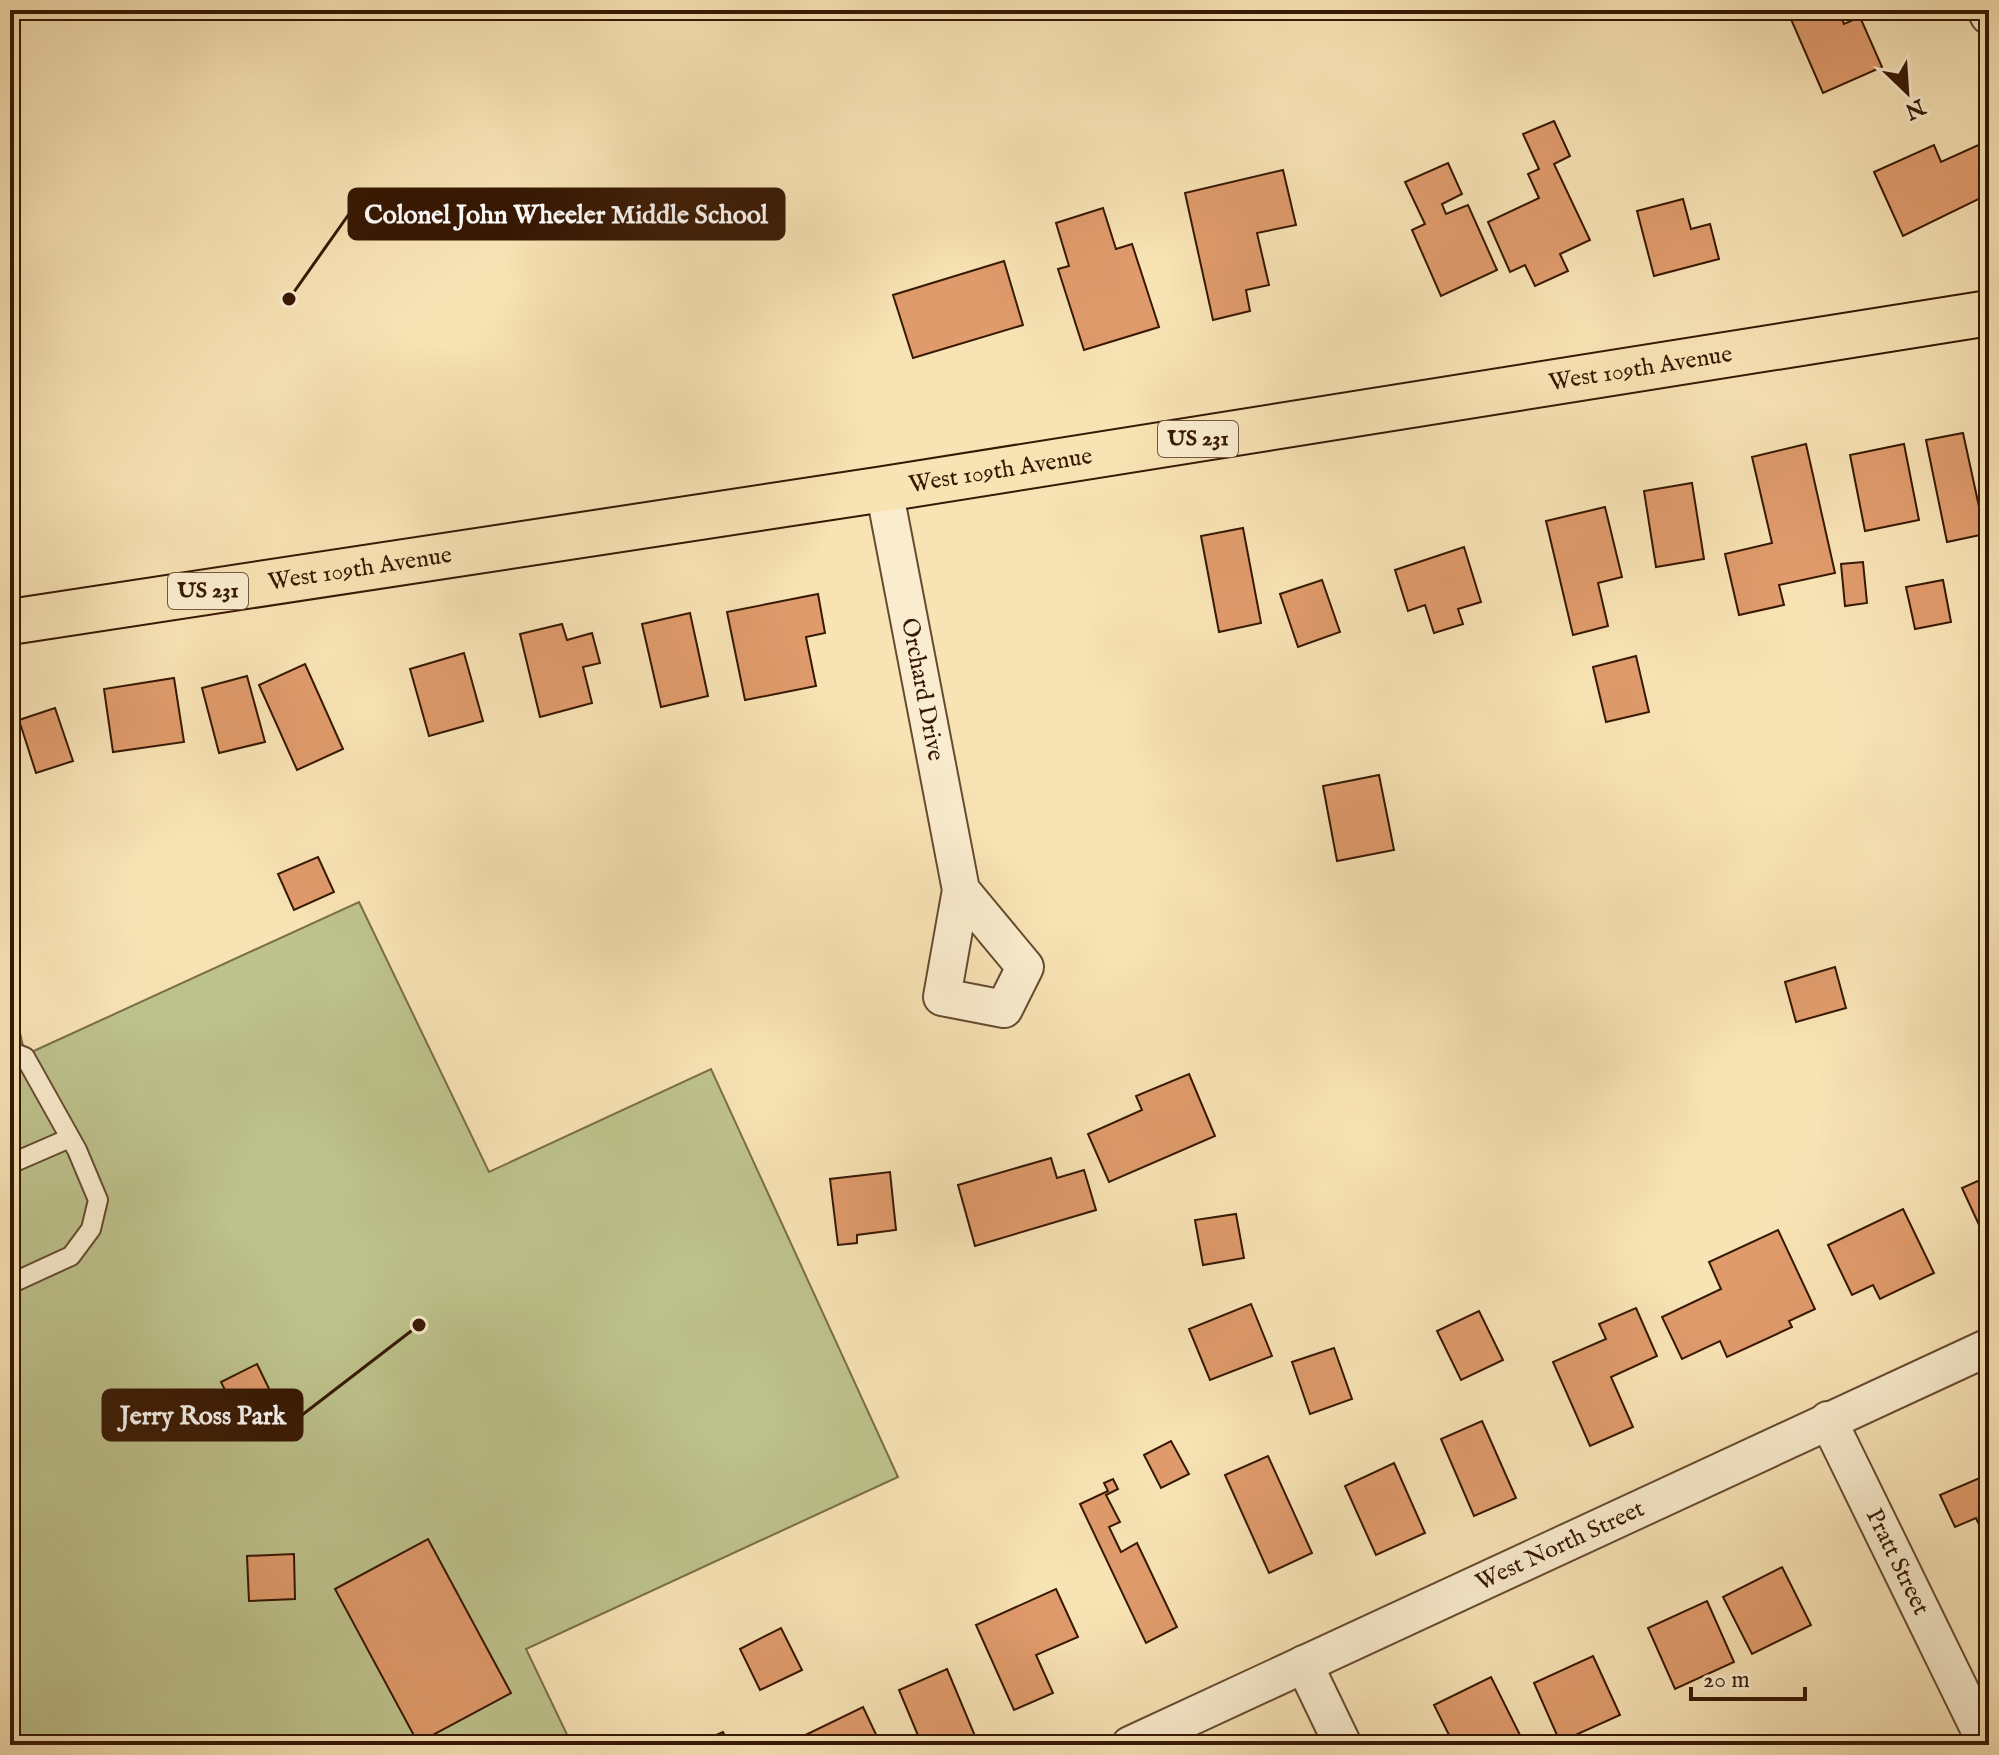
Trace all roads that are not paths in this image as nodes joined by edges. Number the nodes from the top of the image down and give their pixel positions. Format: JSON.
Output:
{"nodes":[{"id":1,"x":1986,"y":10,"type":"edge"},
{"id":2,"x":1989,"y":16,"type":"edge"},
{"id":3,"x":1989,"y":313,"type":"edge"},
{"id":4,"x":884,"y":489,"type":"junction"},
{"id":5,"x":10,"y":622,"type":"edge"},
{"id":6,"x":961,"y":890,"type":"dead end"},
{"id":7,"x":10,"y":1051,"type":"edge"},
{"id":8,"x":70,"y":1138,"type":"junction"},
{"id":9,"x":10,"y":1164,"type":"edge"},
{"id":10,"x":10,"y":1284,"type":"edge"},
{"id":11,"x":1989,"y":1347,"type":"edge"},
{"id":12,"x":1828,"y":1420,"type":"junction"},
{"id":13,"x":1304,"y":1664,"type":"junction"},
{"id":14,"x":1130,"y":1745,"type":"edge"},
{"id":15,"x":1343,"y":1745,"type":"edge"},
{"id":16,"x":1987,"y":1745,"type":"edge"}],
"edges":[{"from":1,"to":2,"type":"street"},
{"from":3,"to":4,"type":"main road","name":"West 109th Avenue","number":"US 231"},
{"from":4,"to":5,"type":"main road","name":"West 109th Avenue","number":"US 231"},
{"from":4,"to":6,"type":"street","name":"Orchard Drive"},
{"from":7,"to":8,"type":"lane"},
{"from":8,"to":9,"type":"lane"},
{"from":8,"to":10,"type":"lane"},
{"from":11,"to":12,"type":"street","name":"West North Street"},
{"from":12,"to":13,"type":"street","name":"West North Street"},
{"from":12,"to":16,"type":"street","name":"Pratt Street"},
{"from":13,"to":14,"type":"street","name":"West North Street"},
{"from":13,"to":15,"type":"street"}]}
